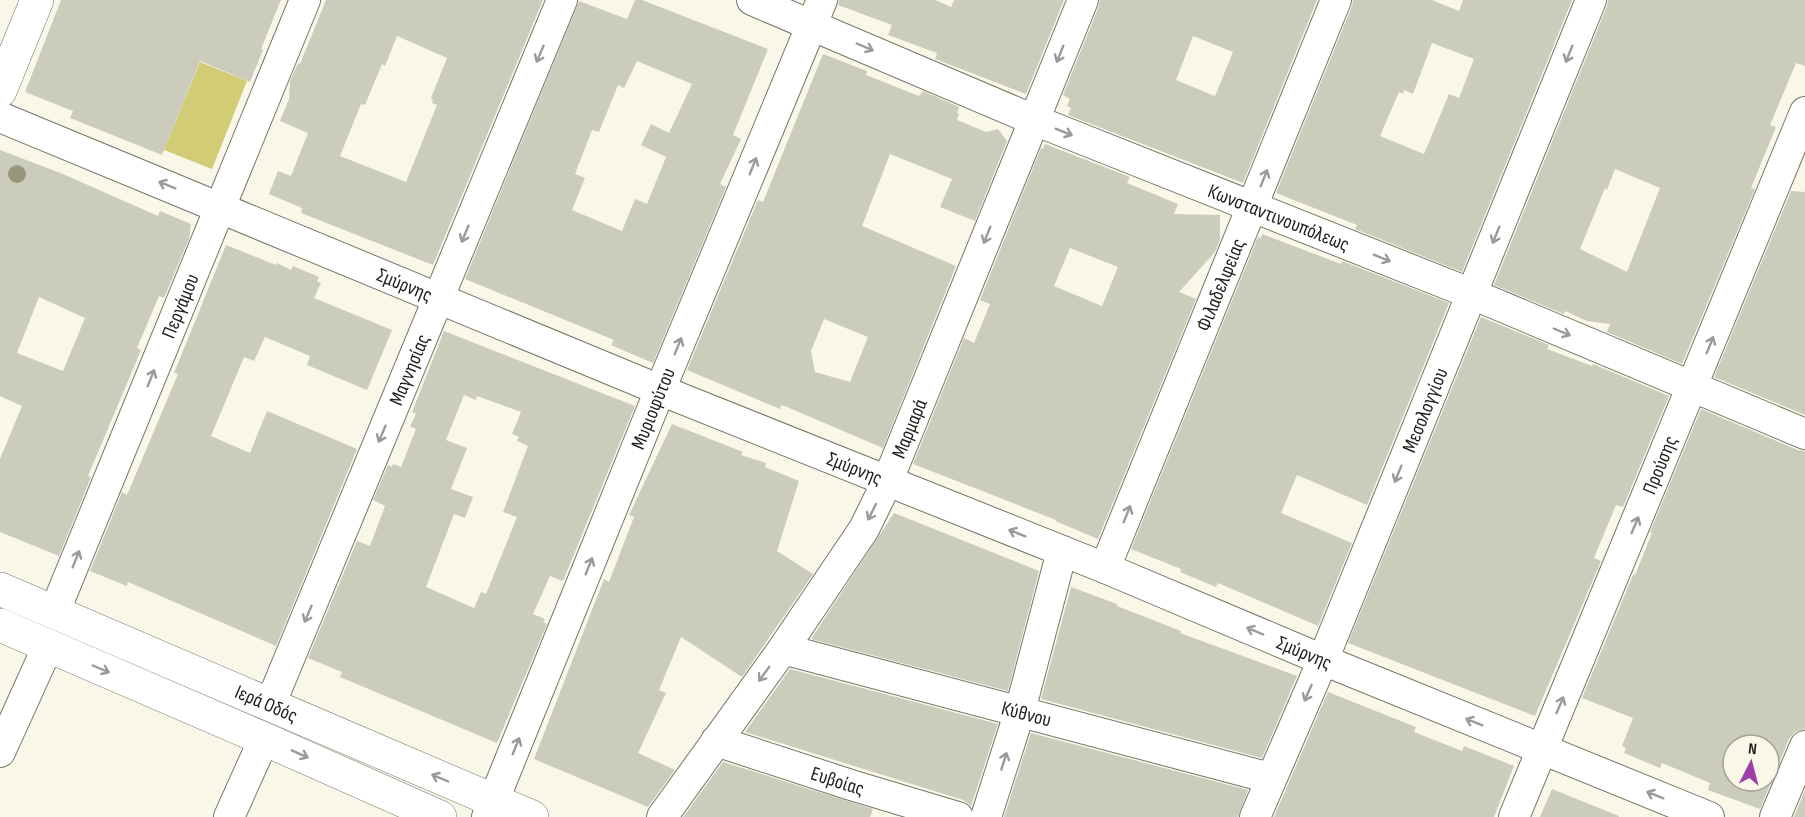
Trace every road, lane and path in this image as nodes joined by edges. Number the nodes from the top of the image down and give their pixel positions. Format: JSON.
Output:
{"nodes":[{"id":1,"x":36,"y":0,"type":"edge"},
{"id":2,"x":304,"y":0,"type":"edge"},
{"id":3,"x":562,"y":0,"type":"edge"},
{"id":4,"x":752,"y":0,"type":"edge"},
{"id":5,"x":1083,"y":0,"type":"edge"},
{"id":6,"x":1336,"y":0,"type":"edge"},
{"id":7,"x":1591,"y":0,"type":"edge"},
{"id":8,"x":817,"y":12,"type":"edge"},
{"id":9,"x":0,"y":91,"type":"edge"},
{"id":10,"x":1805,"y":112,"type":"edge"},
{"id":11,"x":0,"y":117,"type":"edge"},
{"id":12,"x":1034,"y":120,"type":"junction"},
{"id":13,"x":1799,"y":148,"type":"edge"},
{"id":14,"x":221,"y":207,"type":"junction"},
{"id":15,"x":1252,"y":207,"type":"junction"},
{"id":16,"x":1472,"y":294,"type":"junction"},
{"id":17,"x":439,"y":297,"type":"junction"},
{"id":18,"x":1692,"y":387,"type":"junction"},
{"id":19,"x":660,"y":390,"type":"junction"},
{"id":20,"x":1805,"y":434,"type":"edge"},
{"id":21,"x":888,"y":480,"type":"junction"},
{"id":22,"x":1062,"y":551,"type":"junction"},
{"id":23,"x":1106,"y":568,"type":"junction"},
{"id":24,"x":0,"y":590,"type":"edge"},
{"id":25,"x":54,"y":613,"type":"junction"},
{"id":26,"x":0,"y":625,"type":"edge"},
{"id":27,"x":48,"y":646,"type":"junction"},
{"id":28,"x":783,"y":649,"type":"junction"},
{"id":29,"x":1323,"y":660,"type":"junction"},
{"id":30,"x":270,"y":705,"type":"junction"},
{"id":31,"x":1020,"y":711,"type":"junction"},
{"id":32,"x":264,"y":738,"type":"junction"},
{"id":33,"x":716,"y":741,"type":"junction"},
{"id":34,"x":1805,"y":746,"type":"edge"},
{"id":35,"x":1541,"y":749,"type":"junction"},
{"id":36,"x":0,"y":752,"type":"edge"},
{"id":37,"x":1270,"y":778,"type":"junction"},
{"id":38,"x":490,"y":809,"type":"edge"},
{"id":39,"x":229,"y":817,"type":"edge"},
{"id":40,"x":440,"y":817,"type":"edge"},
{"id":41,"x":532,"y":817,"type":"edge"},
{"id":42,"x":662,"y":817,"type":"edge"},
{"id":43,"x":958,"y":817,"type":"edge"},
{"id":44,"x":986,"y":817,"type":"edge"},
{"id":45,"x":1255,"y":817,"type":"edge"},
{"id":46,"x":1514,"y":817,"type":"edge"},
{"id":47,"x":1709,"y":817,"type":"edge"},
{"id":48,"x":1775,"y":817,"type":"edge"}],
"edges":[{"from":1,"to":9,"type":"main road"},
{"from":2,"to":14,"type":"street","name":"Περγάμου"},
{"from":3,"to":17,"type":"street","name":"Μαγνησίας","one_way":true},
{"from":4,"to":8,"type":"street","name":"Κωνσταντινουπόλεως"},
{"from":5,"to":12,"type":"street","name":"Μαρμαρά","one_way":true},
{"from":15,"to":6,"type":"street","name":"Φιλαδελφείας","one_way":true},
{"from":7,"to":16,"type":"street","name":"Μεσολογγίου","one_way":true},
{"from":8,"to":12,"type":"street","name":"Κωνσταντινουπόλεως","one_way":true},
{"from":19,"to":8,"type":"street","name":"Μυριοφύτου","one_way":true},
{"from":10,"to":13,"type":"street","name":"Προύσης"},
{"from":14,"to":11,"type":"street","name":"Σμύρνης","one_way":true},
{"from":12,"to":15,"type":"street","name":"Κωνσταντινουπόλεως","one_way":true},
{"from":12,"to":21,"type":"street","name":"Μαρμαρά","one_way":true},
{"from":18,"to":13,"type":"street","name":"Προύσης","one_way":true},
{"from":14,"to":17,"type":"street","name":"Σμύρνης"},
{"from":25,"to":14,"type":"street","name":"Περγάμου","one_way":true},
{"from":15,"to":16,"type":"street","name":"Κωνσταντινουπόλεως","one_way":true},
{"from":23,"to":15,"type":"street","name":"Φιλαδελφείας","one_way":true},
{"from":16,"to":18,"type":"street","name":"Κωνσταντινουπόλεως","one_way":true},
{"from":16,"to":29,"type":"street","name":"Μεσολογγίου","one_way":true},
{"from":17,"to":19,"type":"street","name":"Σμύρνης"},
{"from":17,"to":30,"type":"street","name":"Μαγνησίας","one_way":true},
{"from":18,"to":20,"type":"street","name":"Κωνσταντινουπόλεως"},
{"from":35,"to":18,"type":"street","name":"Προύσης","one_way":true},
{"from":19,"to":21,"type":"street","name":"Σμύρνης"},
{"from":38,"to":19,"type":"street","name":"Μυριοφύτου","one_way":true},
{"from":22,"to":21,"type":"street","name":"Σμύρνης","one_way":true},
{"from":21,"to":28,"type":"street","name":"Μαρμαρά","one_way":true},
{"from":22,"to":23,"type":"street","name":"Σμύρνης"},
{"from":22,"to":31,"type":"street"},
{"from":29,"to":23,"type":"street","name":"Σμύρνης","one_way":true},
{"from":24,"to":25,"type":"main road","name":"Ιερά Οδός"},
{"from":25,"to":30,"type":"main road","name":"Ιερά Οδός"},
{"from":26,"to":27,"type":"main road","name":"Ιερά Οδός"},
{"from":27,"to":32,"type":"main road","name":"Ιερά Οδός","one_way":true},
{"from":27,"to":36,"type":"street"},
{"from":28,"to":31,"type":"street","name":"Κύθνου"},
{"from":28,"to":33,"type":"street","name":"Μαρμαρά","one_way":true},
{"from":35,"to":29,"type":"street","name":"Σμύρνης","one_way":true},
{"from":29,"to":37,"type":"street","name":"Μεσολογγίου","one_way":true},
{"from":38,"to":30,"type":"main road","name":"Ιερά Οδός","one_way":true},
{"from":31,"to":37,"type":"street","name":"Κύθνου"},
{"from":44,"to":31,"type":"street","one_way":true},
{"from":32,"to":39,"type":"street"},
{"from":32,"to":40,"type":"main road","name":"Ιερά Οδός","one_way":true},
{"from":33,"to":42,"type":"street","name":"Μαρμαρά"},
{"from":33,"to":43,"type":"street","name":"Ευβοίας"},
{"from":34,"to":48,"type":"street"},
{"from":35,"to":46,"type":"street","name":"Προύσης"},
{"from":47,"to":35,"type":"street","name":"Σμύρνης","one_way":true},
{"from":37,"to":45,"type":"street","name":"Μεσολογγίου"},
{"from":38,"to":41,"type":"main road","name":"Ιερά Οδός"}]}
